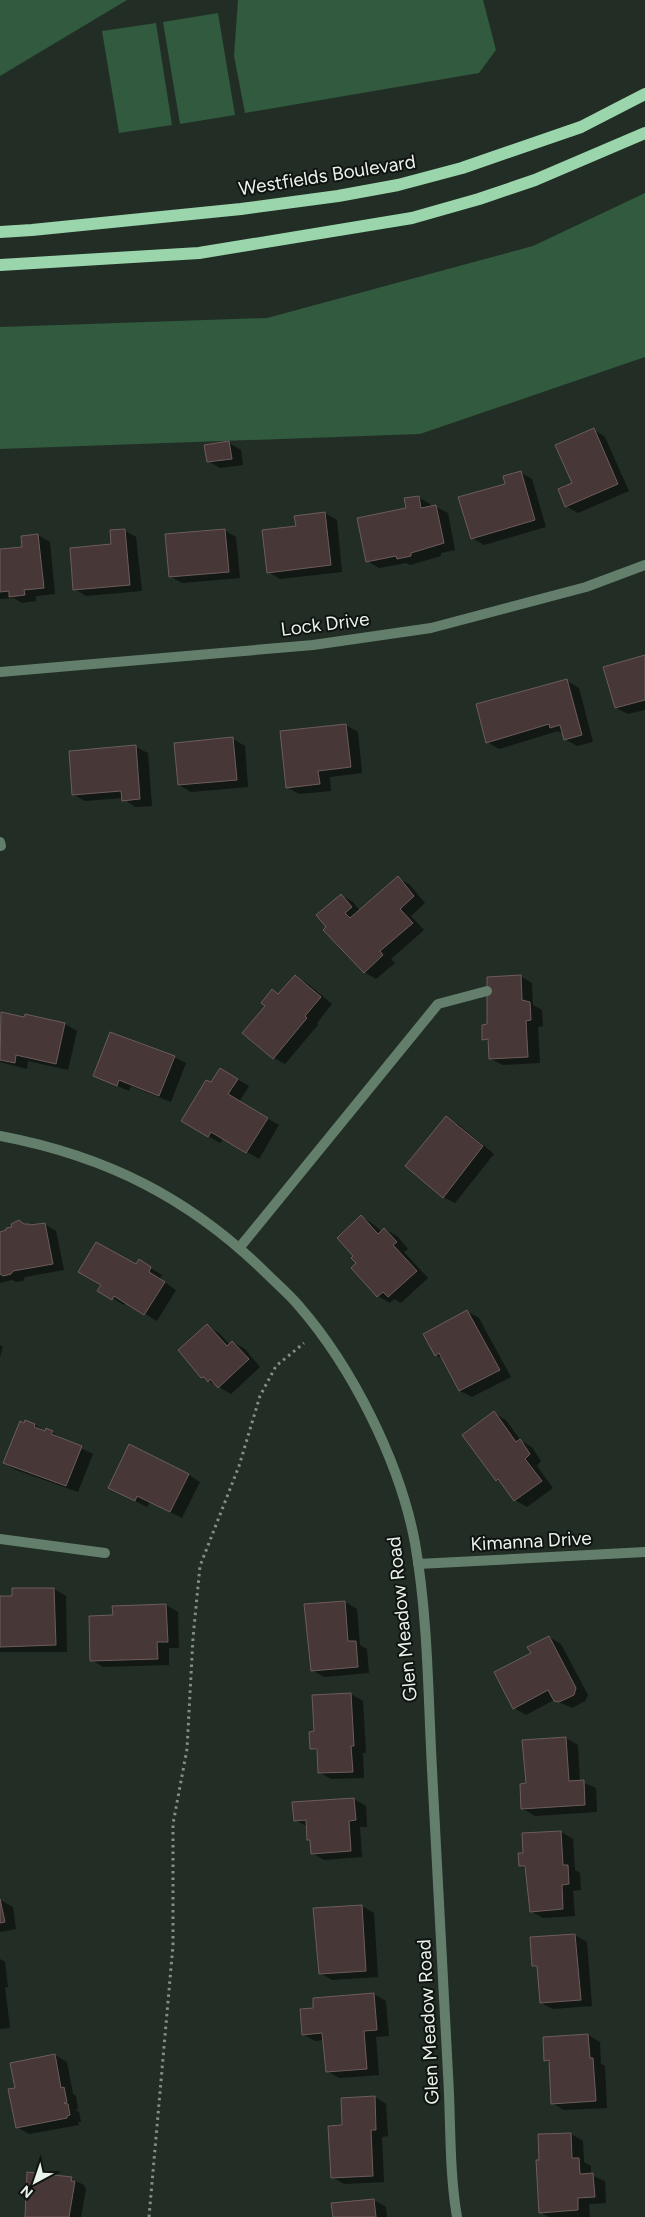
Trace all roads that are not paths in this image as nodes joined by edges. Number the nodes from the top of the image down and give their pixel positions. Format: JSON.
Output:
{"nodes":[{"id":1,"x":645,"y":94,"type":"edge"},
{"id":2,"x":645,"y":133,"type":"edge"},
{"id":3,"x":0,"y":232,"type":"edge"},
{"id":4,"x":0,"y":265,"type":"edge"},
{"id":5,"x":645,"y":565,"type":"edge"},
{"id":6,"x":0,"y":672,"type":"edge"},
{"id":7,"x":487,"y":991,"type":"dead end"},
{"id":8,"x":0,"y":1136,"type":"edge"},
{"id":9,"x":240,"y":1247,"type":"junction"},
{"id":10,"x":0,"y":1539,"type":"edge"},
{"id":11,"x":645,"y":1552,"type":"edge"},
{"id":12,"x":105,"y":1553,"type":"dead end"},
{"id":13,"x":418,"y":1564,"type":"junction"},
{"id":14,"x":457,"y":2217,"type":"edge"}],
"edges":[{"from":1,"to":3,"type":"main road","name":"Westfields Boulevard"},
{"from":2,"to":4,"type":"main road"},
{"from":5,"to":6,"type":"street","name":"Lock Drive"},
{"from":7,"to":9,"type":"street"},
{"from":8,"to":9,"type":"street","name":"Glen Meadow Road"},
{"from":9,"to":13,"type":"street","name":"Glen Meadow Road"},
{"from":10,"to":12,"type":"street"},
{"from":11,"to":13,"type":"street","name":"Kimanna Drive"},
{"from":13,"to":14,"type":"street","name":"Glen Meadow Road"}]}
